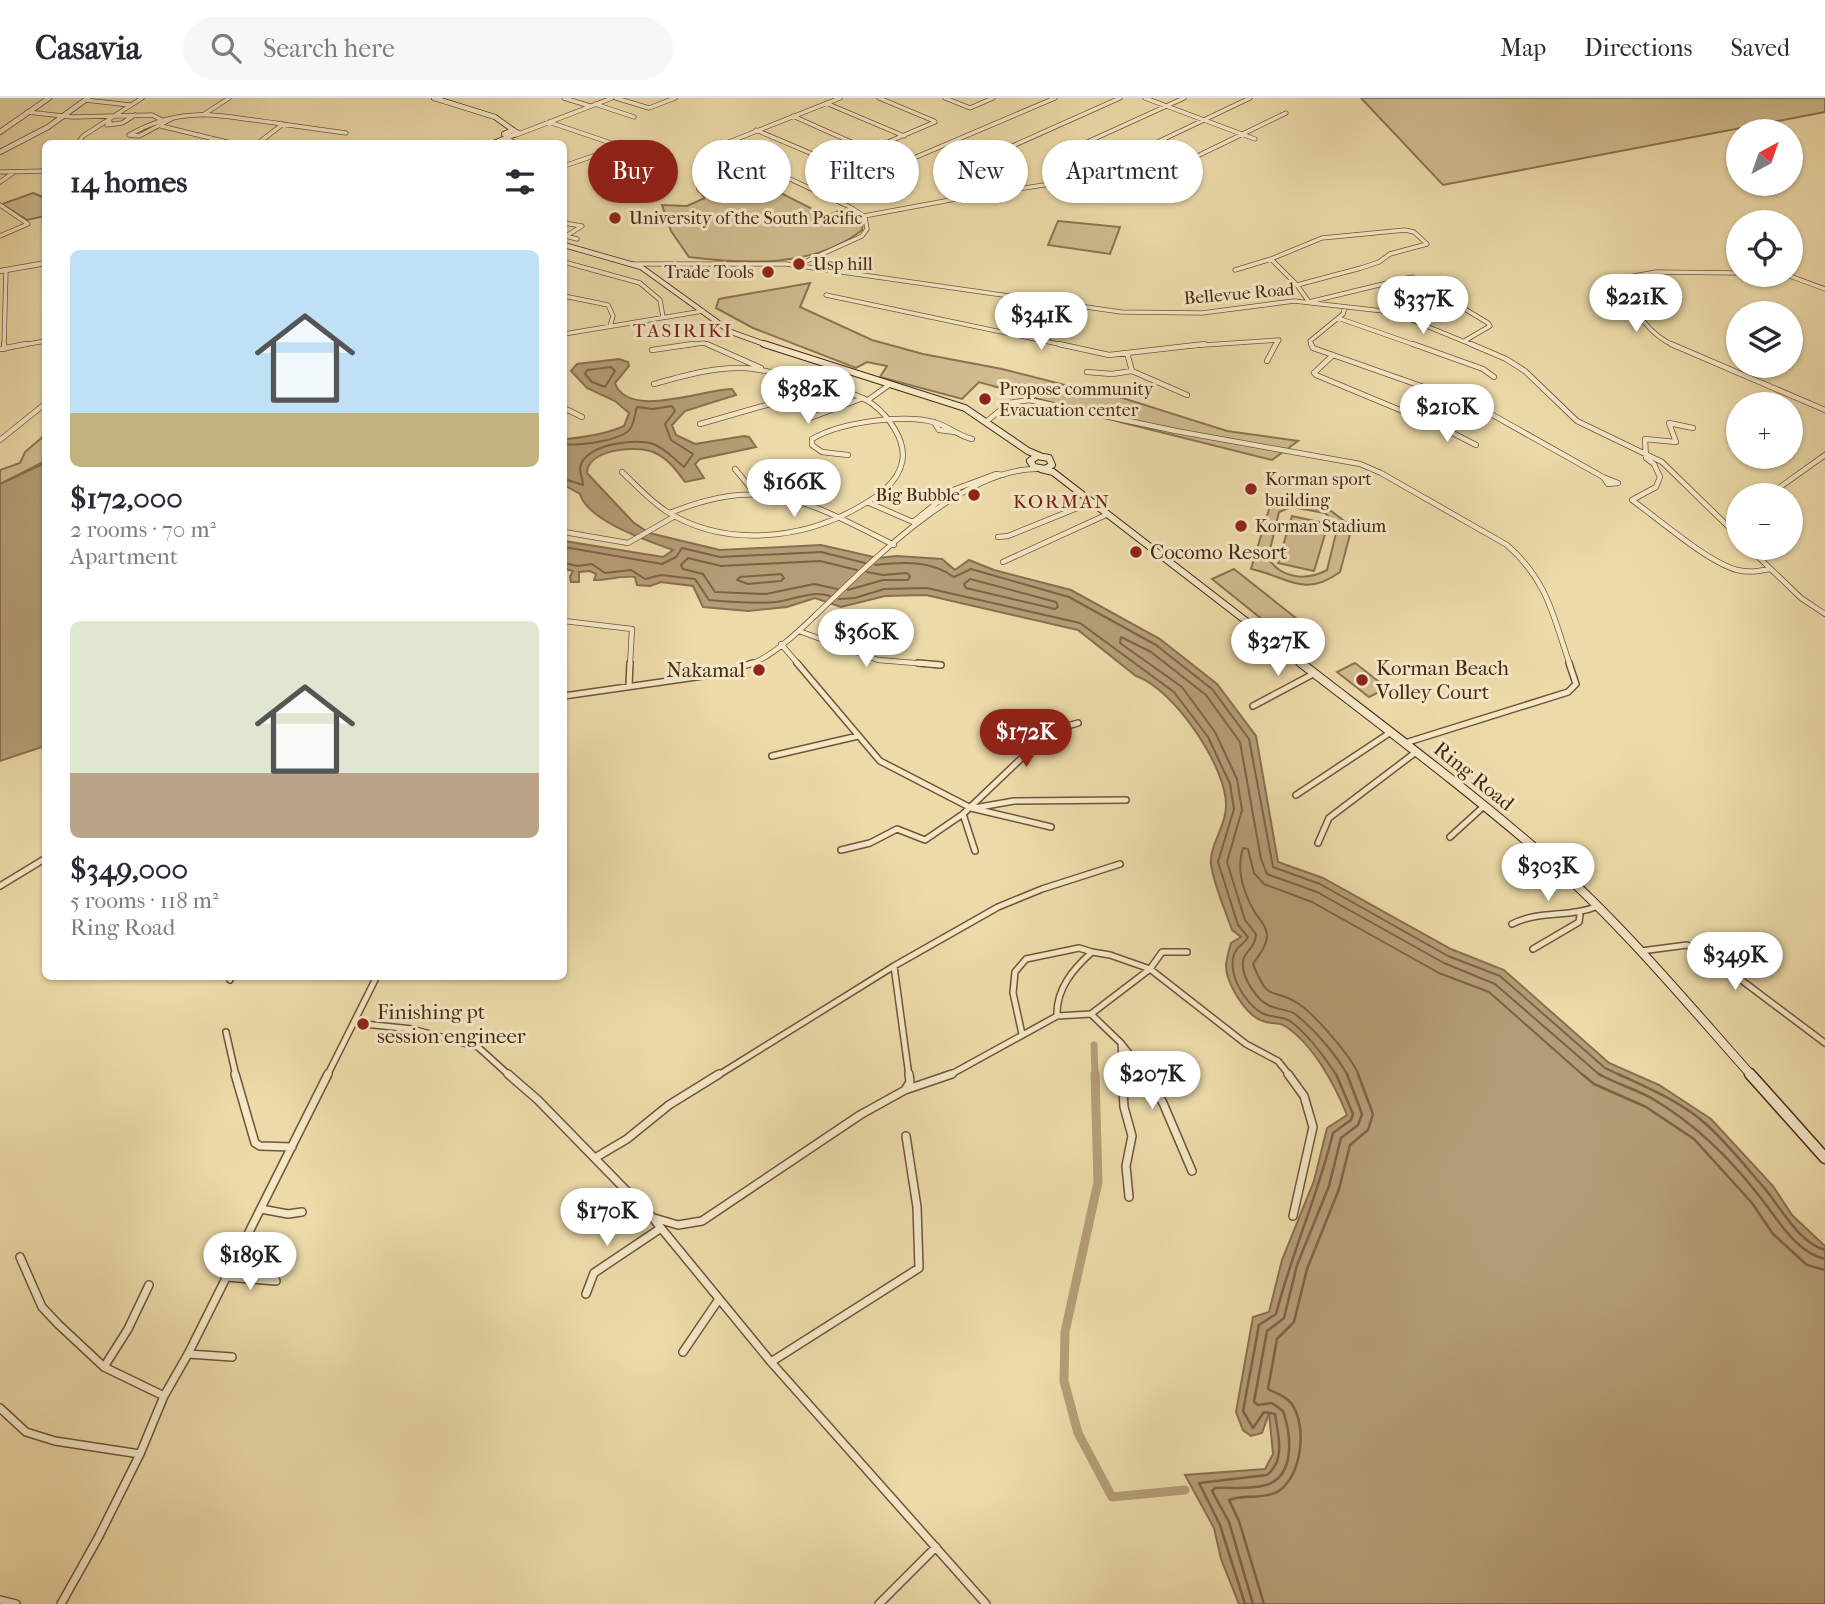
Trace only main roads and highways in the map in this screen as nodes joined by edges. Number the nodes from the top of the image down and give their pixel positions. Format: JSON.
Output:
{"nodes":[{"id":1,"x":434,"y":98,"type":"edge"},
{"id":2,"x":505,"y":133,"type":"junction"},
{"id":3,"x":495,"y":140,"type":"edge"},
{"id":4,"x":567,"y":246,"type":"edge"},
{"id":5,"x":1028,"y":451,"type":"junction"},
{"id":6,"x":1040,"y":456,"type":"junction"},
{"id":7,"x":1029,"y":464,"type":"junction"},
{"id":8,"x":1052,"y":469,"type":"junction"},
{"id":9,"x":1825,"y":1158,"type":"edge"}],
"edges":[{"from":1,"to":2,"type":"main road"},
{"from":2,"to":2,"type":"main road"},
{"from":2,"to":3,"type":"main road"},
{"from":4,"to":5,"type":"main road"},
{"from":5,"to":6,"type":"main road"},
{"from":5,"to":7,"type":"main road"},
{"from":6,"to":7,"type":"main road"},
{"from":6,"to":8,"type":"main road"},
{"from":7,"to":8,"type":"main road","name":"Ring Road"},
{"from":8,"to":9,"type":"main road","name":"Ring Road"}]}
